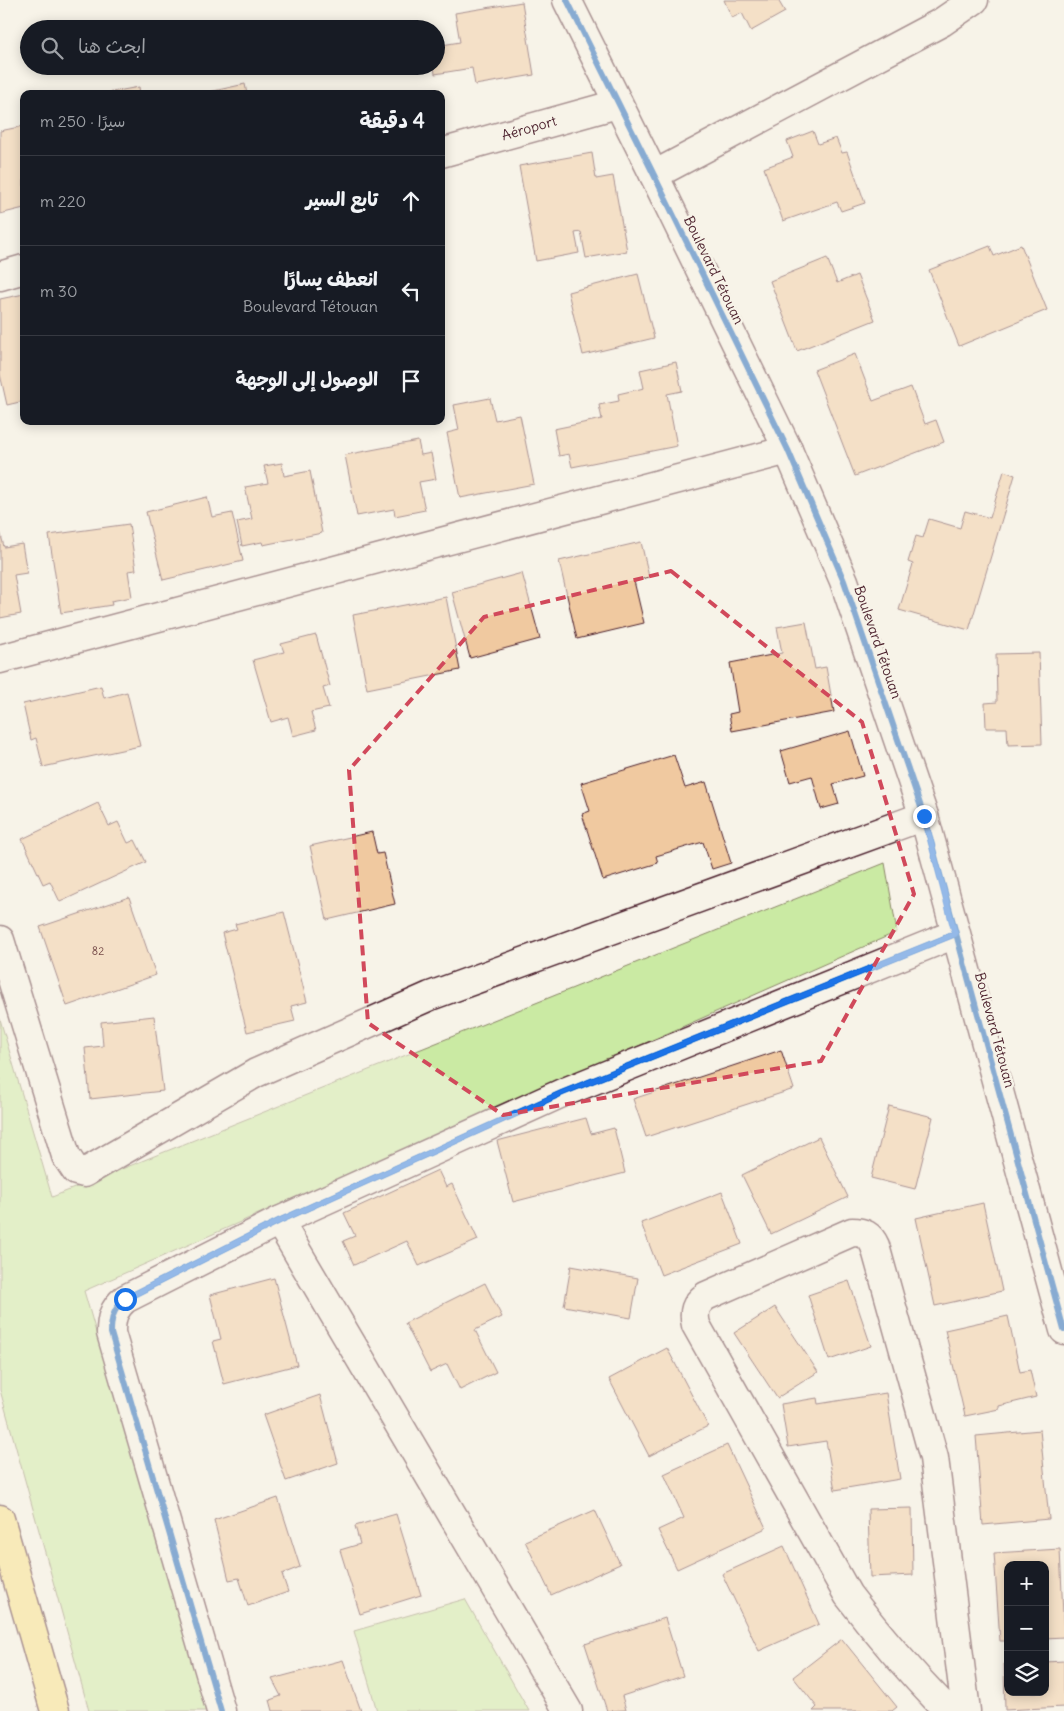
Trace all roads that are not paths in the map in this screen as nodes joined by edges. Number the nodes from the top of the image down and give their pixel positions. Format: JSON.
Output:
{"nodes":[{"id":1,"x":566,"y":0,"type":"edge"},
{"id":2,"x":974,"y":0,"type":"edge"},
{"id":3,"x":617,"y":104,"type":"junction"},
{"id":4,"x":445,"y":152,"type":"edge"},
{"id":5,"x":654,"y":175,"type":"junction"},
{"id":6,"x":20,"y":270,"type":"edge"},
{"id":7,"x":0,"y":276,"type":"edge"},
{"id":8,"x":788,"y":450,"type":"junction"},
{"id":9,"x":0,"y":659,"type":"edge"},
{"id":10,"x":924,"y":816,"type":"junction"},
{"id":11,"x":955,"y":934,"type":"junction"},
{"id":12,"x":0,"y":940,"type":"edge"},
{"id":13,"x":279,"y":1221,"type":"junction"},
{"id":14,"x":1064,"y":1330,"type":"edge"},
{"id":15,"x":0,"y":1519,"type":"edge"},
{"id":16,"x":55,"y":1711,"type":"edge"},
{"id":17,"x":221,"y":1711,"type":"edge"},
{"id":18,"x":568,"y":1711,"type":"edge"},
{"id":19,"x":948,"y":1711,"type":"edge"},
{"id":20,"x":966,"y":1711,"type":"edge"}],
"edges":[{"from":1,"to":3,"type":"street","name":"Boulevard Tétouan"},
{"from":2,"to":5,"type":"street"},
{"from":3,"to":4,"type":"street","name":"Aéroport"},
{"from":3,"to":5,"type":"street","name":"Boulevard Tétouan"},
{"from":5,"to":8,"type":"street","name":"Boulevard Tétouan"},
{"from":6,"to":7,"type":"street"},
{"from":8,"to":9,"type":"street"},
{"from":8,"to":10,"type":"street","name":"Boulevard Tétouan"},
{"from":10,"to":11,"type":"street","name":"Boulevard Tétouan"},
{"from":10,"to":12,"type":"street"},
{"from":11,"to":13,"type":"street"},
{"from":11,"to":14,"type":"street","name":"Boulevard Tétouan"},
{"from":13,"to":17,"type":"street"},
{"from":13,"to":18,"type":"street"},
{"from":15,"to":16,"type":"highway"},
{"from":19,"to":20,"type":"street"}]}
